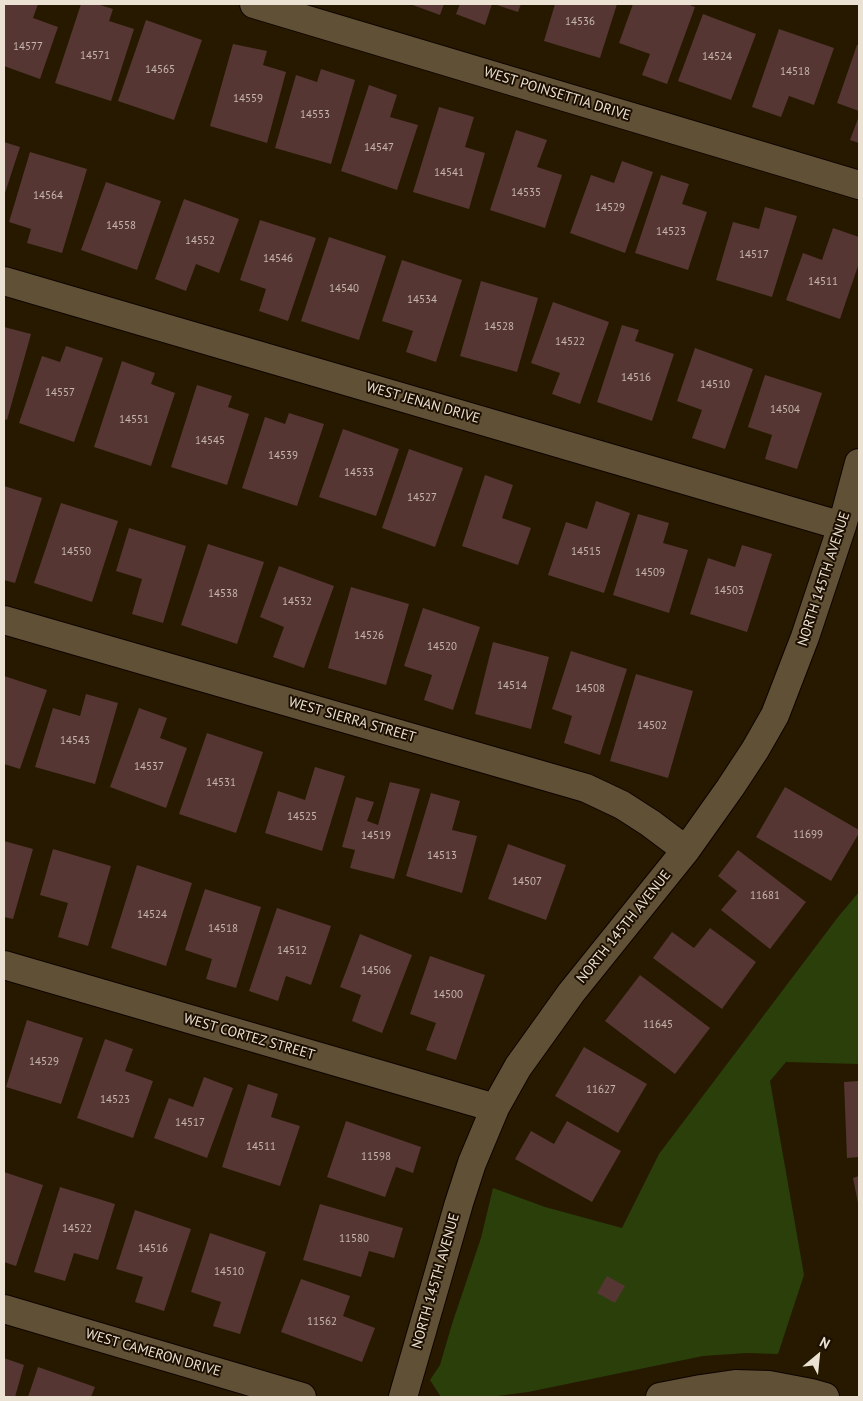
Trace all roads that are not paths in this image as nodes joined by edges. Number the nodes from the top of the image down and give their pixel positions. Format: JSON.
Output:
{"nodes":[{"id":1,"x":254,"y":4,"type":"edge"},
{"id":2,"x":859,"y":185,"type":"edge"},
{"id":3,"x":4,"y":281,"type":"edge"},
{"id":4,"x":859,"y":463,"type":"edge"},
{"id":5,"x":842,"y":526,"type":"junction"},
{"id":6,"x":4,"y":620,"type":"edge"},
{"id":7,"x":686,"y":850,"type":"junction"},
{"id":8,"x":4,"y":965,"type":"edge"},
{"id":9,"x":495,"y":1108,"type":"junction"},
{"id":10,"x":4,"y":1309,"type":"edge"},
{"id":11,"x":302,"y":1397,"type":"edge"},
{"id":12,"x":403,"y":1397,"type":"edge"},
{"id":13,"x":660,"y":1397,"type":"edge"},
{"id":14,"x":825,"y":1397,"type":"edge"}],
"edges":[{"from":1,"to":2,"type":"street","name":"WEST POINSETTIA DRIVE"},
{"from":3,"to":5,"type":"street","name":"WEST JENAN DRIVE"},
{"from":4,"to":5,"type":"street","name":"NORTH 145TH AVENUE"},
{"from":5,"to":7,"type":"street","name":"NORTH 145TH AVENUE"},
{"from":6,"to":7,"type":"street","name":"WEST SIERRA STREET"},
{"from":7,"to":9,"type":"street","name":"NORTH 145TH AVENUE"},
{"from":8,"to":9,"type":"street","name":"WEST CORTEZ STREET"},
{"from":9,"to":12,"type":"street","name":"NORTH 145TH AVENUE"},
{"from":10,"to":11,"type":"street","name":"WEST CAMERON DRIVE"},
{"from":13,"to":14,"type":"street"}]}
